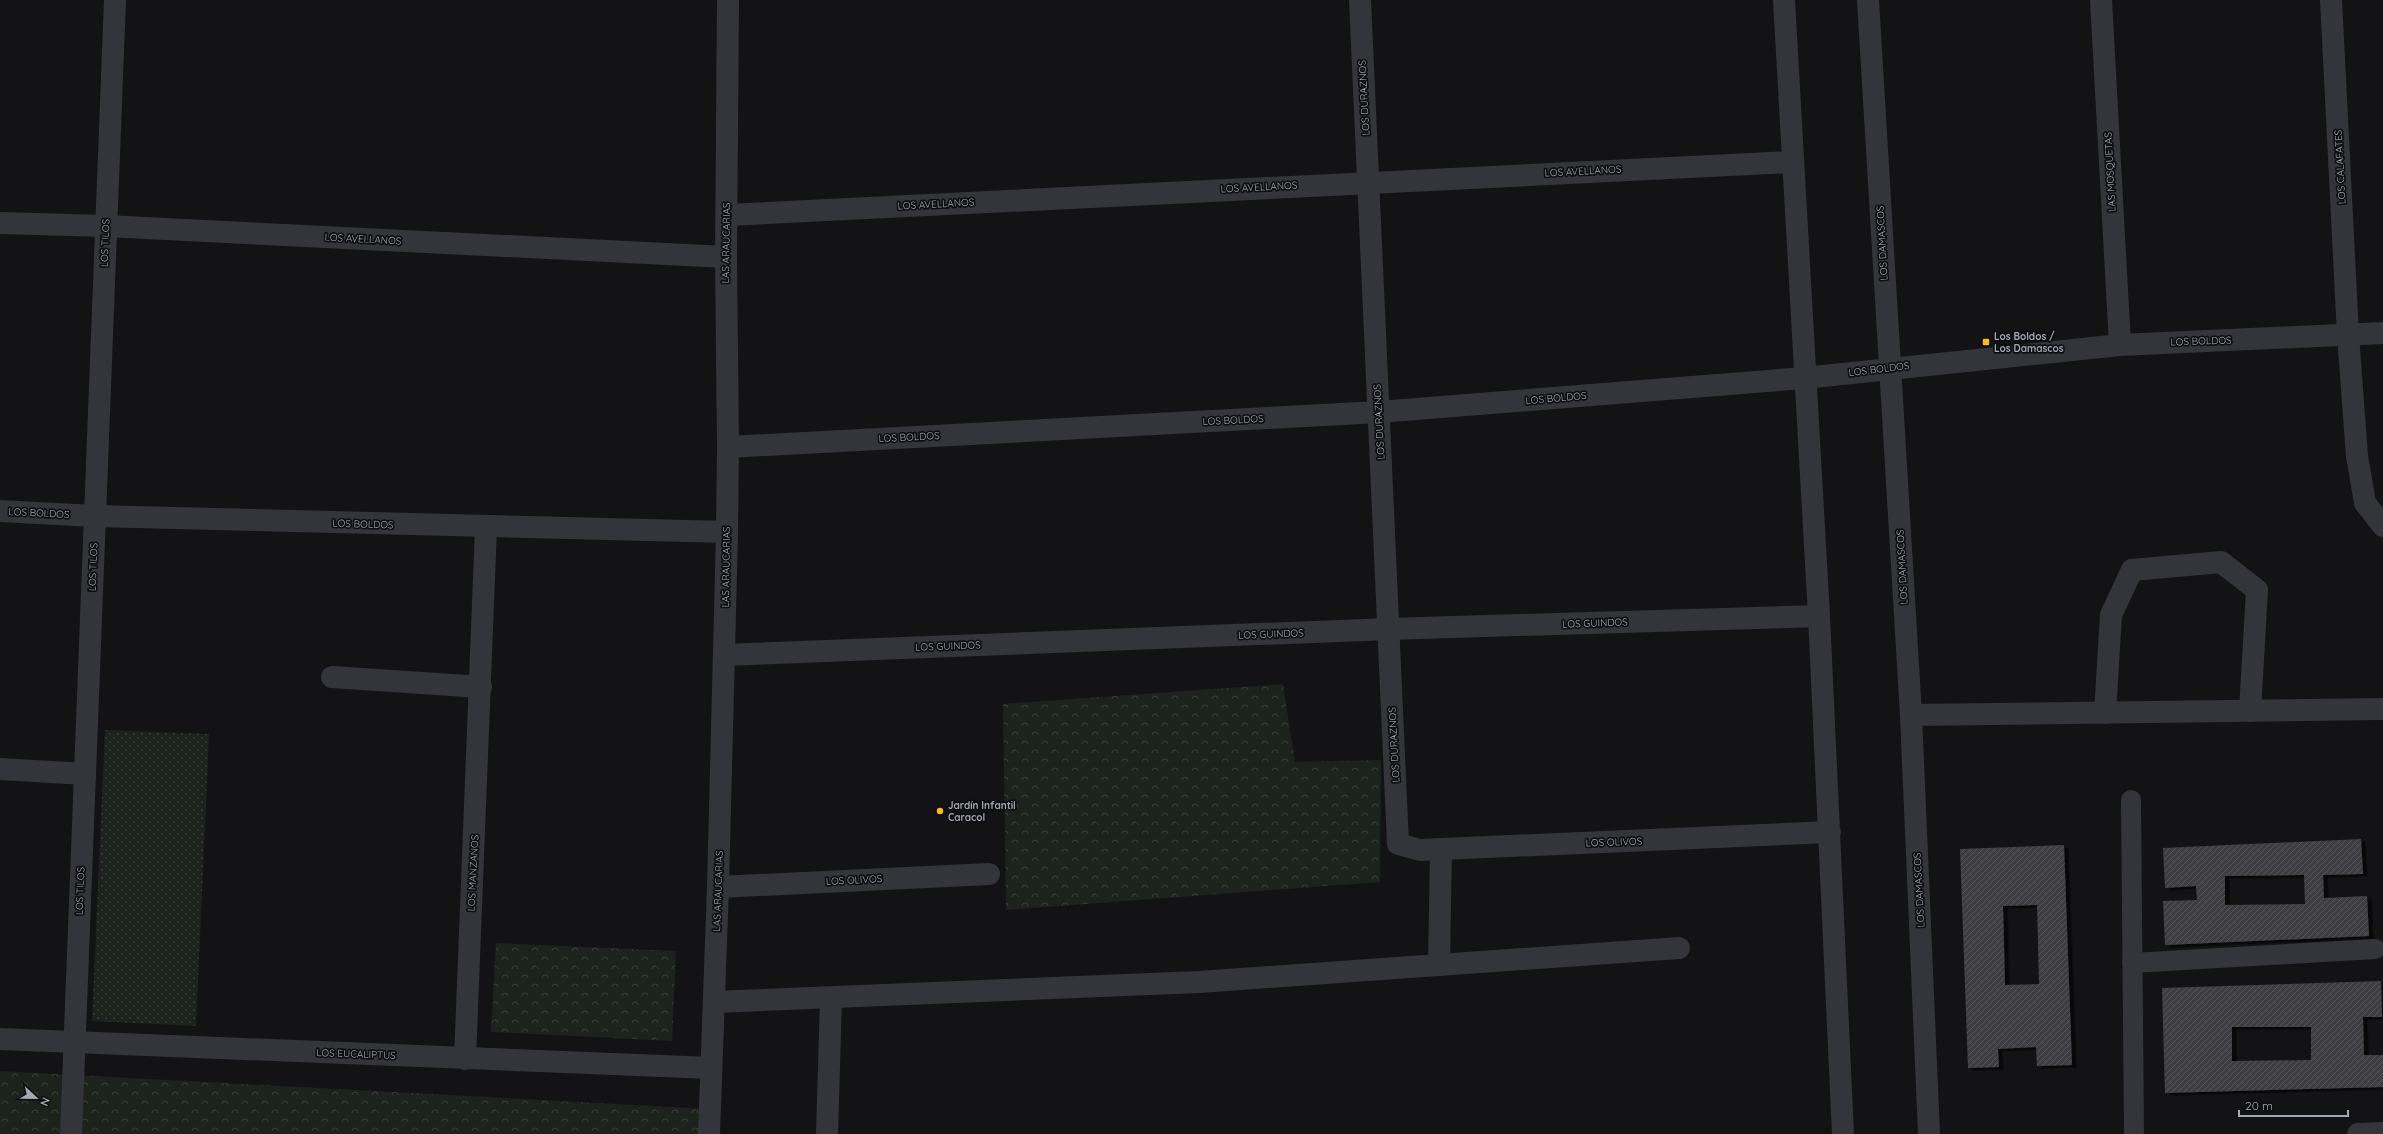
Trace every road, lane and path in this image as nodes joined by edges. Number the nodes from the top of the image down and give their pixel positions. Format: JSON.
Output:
{"nodes":[{"id":1,"x":115,"y":0,"type":"edge"},
{"id":2,"x":728,"y":0,"type":"edge"},
{"id":3,"x":1360,"y":0,"type":"edge"},
{"id":4,"x":1784,"y":0,"type":"edge"},
{"id":5,"x":1868,"y":0,"type":"edge"},
{"id":6,"x":2101,"y":0,"type":"edge"},
{"id":7,"x":2332,"y":0,"type":"edge"},
{"id":8,"x":1792,"y":162,"type":"junction"},
{"id":9,"x":1368,"y":181,"type":"junction"},
{"id":10,"x":727,"y":214,"type":"junction"},
{"id":11,"x":0,"y":223,"type":"edge"},
{"id":12,"x":106,"y":226,"type":"junction"},
{"id":13,"x":726,"y":257,"type":"junction"},
{"id":14,"x":2383,"y":333,"type":"edge"},
{"id":15,"x":2348,"y":335,"type":"junction"},
{"id":16,"x":2120,"y":344,"type":"junction"},
{"id":17,"x":1890,"y":368,"type":"junction"},
{"id":18,"x":1804,"y":378,"type":"junction"},
{"id":19,"x":1379,"y":412,"type":"junction"},
{"id":20,"x":728,"y":447,"type":"junction"},
{"id":21,"x":0,"y":511,"type":"edge"},
{"id":22,"x":95,"y":516,"type":"junction"},
{"id":23,"x":2383,"y":526,"type":"edge"},
{"id":24,"x":486,"y":527,"type":"junction"},
{"id":25,"x":727,"y":532,"type":"junction"},
{"id":26,"x":1819,"y":616,"type":"junction"},
{"id":27,"x":1388,"y":629,"type":"junction"},
{"id":28,"x":724,"y":655,"type":"junction"},
{"id":29,"x":332,"y":677,"type":"dead end"},
{"id":30,"x":481,"y":687,"type":"junction"},
{"id":31,"x":2383,"y":709,"type":"edge"},
{"id":32,"x":2250,"y":711,"type":"junction"},
{"id":33,"x":2105,"y":713,"type":"junction"},
{"id":34,"x":1911,"y":715,"type":"junction"},
{"id":35,"x":0,"y":769,"type":"edge"},
{"id":36,"x":85,"y":774,"type":"junction"},
{"id":37,"x":2131,"y":800,"type":"dead end"},
{"id":38,"x":1830,"y":832,"type":"junction"},
{"id":39,"x":1398,"y":844,"type":"joint"},
{"id":40,"x":1441,"y":849,"type":"junction"},
{"id":41,"x":989,"y":874,"type":"dead end"},
{"id":42,"x":718,"y":887,"type":"junction"},
{"id":43,"x":1679,"y":948,"type":"dead end"},
{"id":44,"x":2375,"y":949,"type":"dead end"},
{"id":45,"x":2132,"y":963,"type":"junction"},
{"id":46,"x":1439,"y":965,"type":"junction"},
{"id":47,"x":831,"y":998,"type":"junction"},
{"id":48,"x":714,"y":1002,"type":"junction"},
{"id":49,"x":0,"y":1039,"type":"edge"},
{"id":50,"x":74,"y":1042,"type":"junction"},
{"id":51,"x":465,"y":1058,"type":"junction"},
{"id":52,"x":711,"y":1068,"type":"junction"},
{"id":53,"x":2383,"y":1133,"type":"edge"},
{"id":54,"x":71,"y":1134,"type":"edge"},
{"id":55,"x":709,"y":1134,"type":"edge"},
{"id":56,"x":827,"y":1134,"type":"edge"},
{"id":57,"x":1844,"y":1134,"type":"edge"},
{"id":58,"x":1930,"y":1134,"type":"edge"},
{"id":59,"x":2134,"y":1134,"type":"edge"},
{"id":60,"x":2358,"y":1134,"type":"edge"}],
"edges":[{"from":1,"to":12,"type":"street","name":"LOS TILOS"},
{"from":2,"to":10,"type":"street","name":"LAS ARAUCARIAS"},
{"from":3,"to":9,"type":"street","name":"LOS DURAZNOS"},
{"from":4,"to":8,"type":"street"},
{"from":5,"to":17,"type":"street","name":"LOS DAMASCOS"},
{"from":6,"to":16,"type":"street","name":"LAS MOSQUETAS"},
{"from":7,"to":15,"type":"street","name":"LOS CALAFATES"},
{"from":8,"to":9,"type":"street","name":"LOS AVELLANOS"},
{"from":8,"to":18,"type":"street"},
{"from":9,"to":10,"type":"street","name":"LOS AVELLANOS"},
{"from":9,"to":19,"type":"street","name":"LOS DURAZNOS"},
{"from":10,"to":13,"type":"street","name":"LAS ARAUCARIAS"},
{"from":11,"to":12,"type":"street","name":"LOS AVELLANOS"},
{"from":12,"to":13,"type":"street","name":"LOS AVELLANOS"},
{"from":12,"to":22,"type":"street","name":"LOS TILOS"},
{"from":13,"to":20,"type":"street","name":"LAS ARAUCARIAS"},
{"from":14,"to":15,"type":"street","name":"LOS BOLDOS"},
{"from":15,"to":16,"type":"street","name":"LOS BOLDOS"},
{"from":15,"to":23,"type":"street","name":"LOS CALAFATES"},
{"from":16,"to":17,"type":"street","name":"LOS BOLDOS"},
{"from":17,"to":18,"type":"street","name":"LOS BOLDOS"},
{"from":17,"to":34,"type":"street","name":"LOS DAMASCOS"},
{"from":18,"to":19,"type":"street","name":"LOS BOLDOS"},
{"from":18,"to":26,"type":"street"},
{"from":19,"to":20,"type":"street","name":"LOS BOLDOS"},
{"from":19,"to":27,"type":"street","name":"LOS DURAZNOS"},
{"from":20,"to":25,"type":"street","name":"LAS ARAUCARIAS"},
{"from":21,"to":22,"type":"street","name":"LOS BOLDOS"},
{"from":22,"to":24,"type":"street","name":"LOS BOLDOS"},
{"from":22,"to":36,"type":"street","name":"LOS TILOS"},
{"from":24,"to":25,"type":"street","name":"LOS BOLDOS"},
{"from":24,"to":30,"type":"street","name":"LOS MANZANOS"},
{"from":25,"to":28,"type":"street","name":"LAS ARAUCARIAS"},
{"from":26,"to":27,"type":"street","name":"LOS GUINDOS"},
{"from":26,"to":38,"type":"street"},
{"from":27,"to":28,"type":"street","name":"LOS GUINDOS"},
{"from":27,"to":39,"type":"street","name":"LOS DURAZNOS"},
{"from":28,"to":42,"type":"street","name":"LAS ARAUCARIAS"},
{"from":29,"to":30,"type":"street"},
{"from":30,"to":51,"type":"street","name":"LOS MANZANOS"},
{"from":31,"to":32,"type":"street"},
{"from":32,"to":33,"type":"street"},
{"from":32,"to":33,"type":"street"},
{"from":33,"to":34,"type":"street"},
{"from":34,"to":58,"type":"street","name":"LOS DAMASCOS"},
{"from":35,"to":36,"type":"street"},
{"from":36,"to":50,"type":"street","name":"LOS TILOS"},
{"from":37,"to":45,"type":"lane"},
{"from":38,"to":40,"type":"street","name":"LOS OLIVOS"},
{"from":38,"to":57,"type":"street"},
{"from":39,"to":40,"type":"street","name":"LOS OLIVOS"},
{"from":40,"to":46,"type":"street"},
{"from":41,"to":42,"type":"street","name":"LOS OLIVOS"},
{"from":42,"to":48,"type":"street","name":"LAS ARAUCARIAS"},
{"from":43,"to":46,"type":"street"},
{"from":44,"to":45,"type":"lane"},
{"from":45,"to":59,"type":"lane"},
{"from":46,"to":47,"type":"street"},
{"from":47,"to":48,"type":"street"},
{"from":47,"to":56,"type":"street"},
{"from":48,"to":52,"type":"street","name":"LAS ARAUCARIAS"},
{"from":49,"to":50,"type":"street","name":"LOS EUCALIPTUS"},
{"from":50,"to":51,"type":"street","name":"LOS EUCALIPTUS"},
{"from":50,"to":54,"type":"street","name":"LOS TILOS"},
{"from":51,"to":52,"type":"street","name":"LOS EUCALIPTUS"},
{"from":52,"to":55,"type":"street","name":"LAS ARAUCARIAS"},
{"from":53,"to":60,"type":"street"}]}
